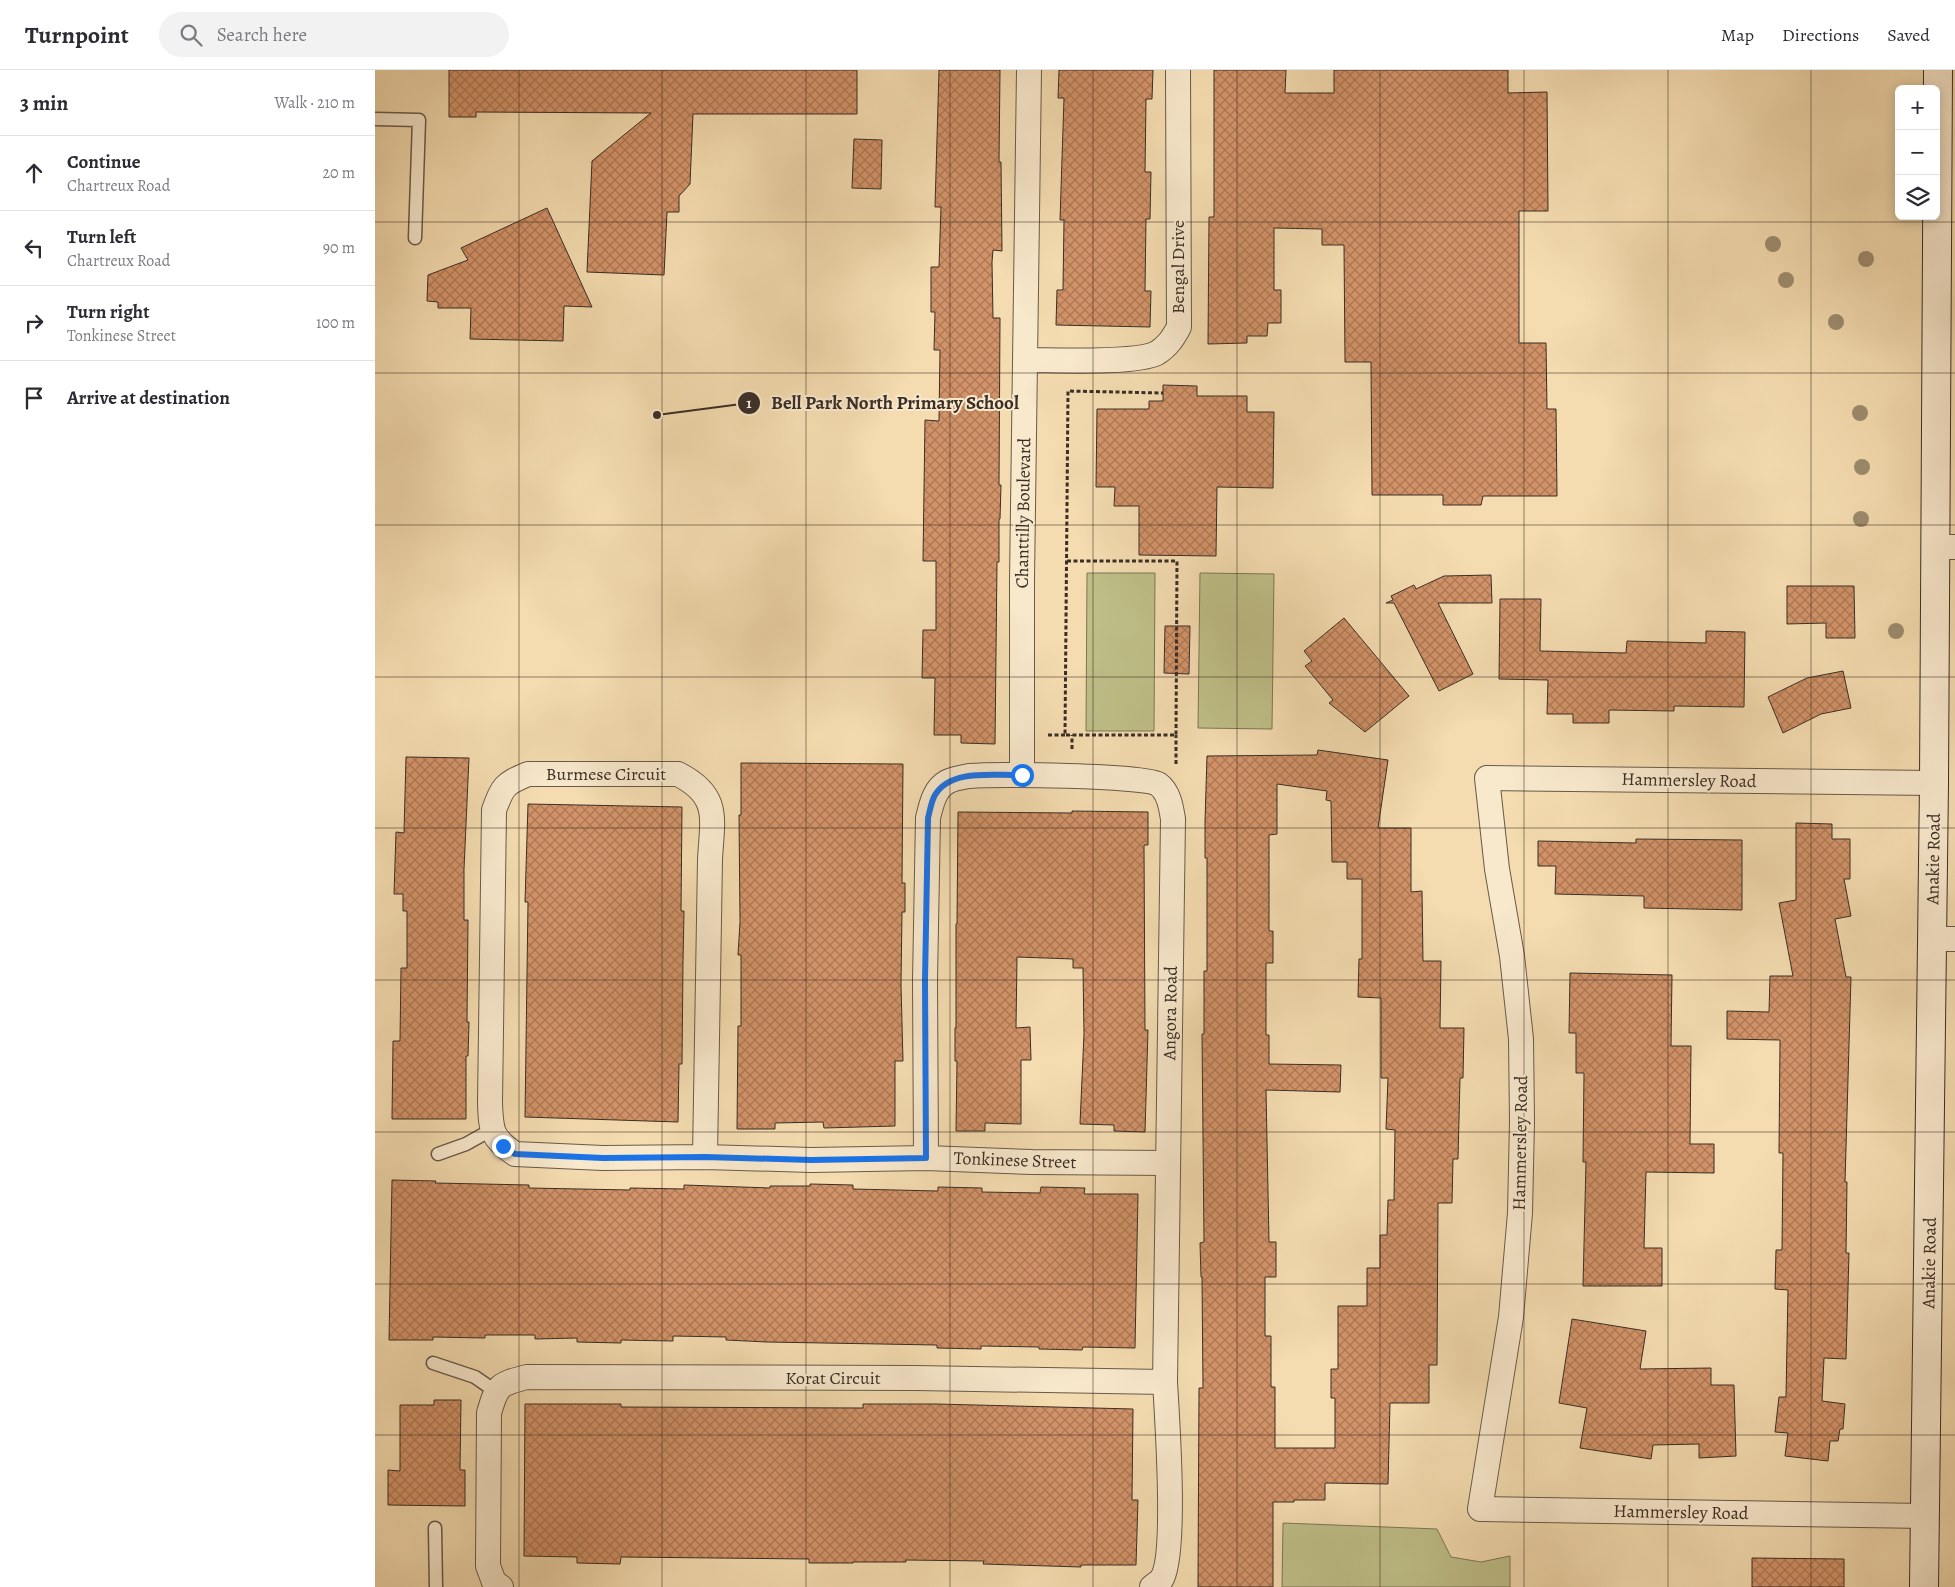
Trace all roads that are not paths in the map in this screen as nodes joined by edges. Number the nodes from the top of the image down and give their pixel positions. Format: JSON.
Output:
{"nodes":[{"id":1,"x":1029,"y":70,"type":"edge"},
{"id":2,"x":1178,"y":70,"type":"edge"},
{"id":3,"x":1938,"y":70,"type":"edge"},
{"id":4,"x":1946,"y":110,"type":"edge"},
{"id":5,"x":375,"y":120,"type":"edge"},
{"id":6,"x":415,"y":238,"type":"dead end"},
{"id":7,"x":1026,"y":360,"type":"junction"},
{"id":8,"x":1945,"y":547,"type":"edge"},
{"id":9,"x":1022,"y":775,"type":"junction"},
{"id":10,"x":1934,"y":783,"type":"junction"},
{"id":11,"x":1944,"y":939,"type":"edge"},
{"id":12,"x":497,"y":1138,"type":"junction"},
{"id":13,"x":438,"y":1154,"type":"dead end"},
{"id":14,"x":705,"y":1157,"type":"junction"},
{"id":15,"x":926,"y":1158,"type":"junction"},
{"id":16,"x":1168,"y":1163,"type":"junction"},
{"id":17,"x":433,"y":1363,"type":"dead end"},
{"id":18,"x":1165,"y":1382,"type":"junction"},
{"id":19,"x":495,"y":1391,"type":"junction"},
{"id":20,"x":1926,"y":1516,"type":"junction"},
{"id":21,"x":435,"y":1528,"type":"dead end"},
{"id":22,"x":493,"y":1585,"type":"edge"},
{"id":23,"x":1155,"y":1586,"type":"edge"},
{"id":24,"x":436,"y":1587,"type":"edge"},
{"id":25,"x":1925,"y":1587,"type":"edge"}],
"edges":[{"from":1,"to":7,"type":"street","name":"Chanttilly Boulevard"},
{"from":2,"to":7,"type":"street","name":"Bengal Drive"},
{"from":3,"to":4,"type":"main road","name":"Anakie Road"},
{"from":4,"to":8,"type":"main road","name":"Anakie Road"},
{"from":5,"to":6,"type":"lane"},
{"from":7,"to":9,"type":"street","name":"Chanttilly Boulevard"},
{"from":8,"to":10,"type":"main road","name":"Anakie Road"},
{"from":9,"to":15,"type":"street","name":"Angora Road"},
{"from":9,"to":16,"type":"street","name":"Angora Road"},
{"from":10,"to":11,"type":"main road","name":"Anakie Road"},
{"from":10,"to":20,"type":"street","name":"Hammersley Road"},
{"from":11,"to":20,"type":"main road","name":"Anakie Road"},
{"from":12,"to":13,"type":"lane"},
{"from":12,"to":14,"type":"street","name":"Tonkinese Street"},
{"from":12,"to":14,"type":"street","name":"Burmese Circuit"},
{"from":14,"to":15,"type":"street","name":"Tonkinese Street"},
{"from":15,"to":16,"type":"street","name":"Tonkinese Street"},
{"from":16,"to":18,"type":"street","name":"Angora Road"},
{"from":17,"to":19,"type":"lane"},
{"from":18,"to":19,"type":"street","name":"Korat Circuit"},
{"from":18,"to":23,"type":"street"},
{"from":19,"to":22,"type":"street"},
{"from":20,"to":25,"type":"main road","name":"Anakie Road"},
{"from":21,"to":24,"type":"lane"}]}
